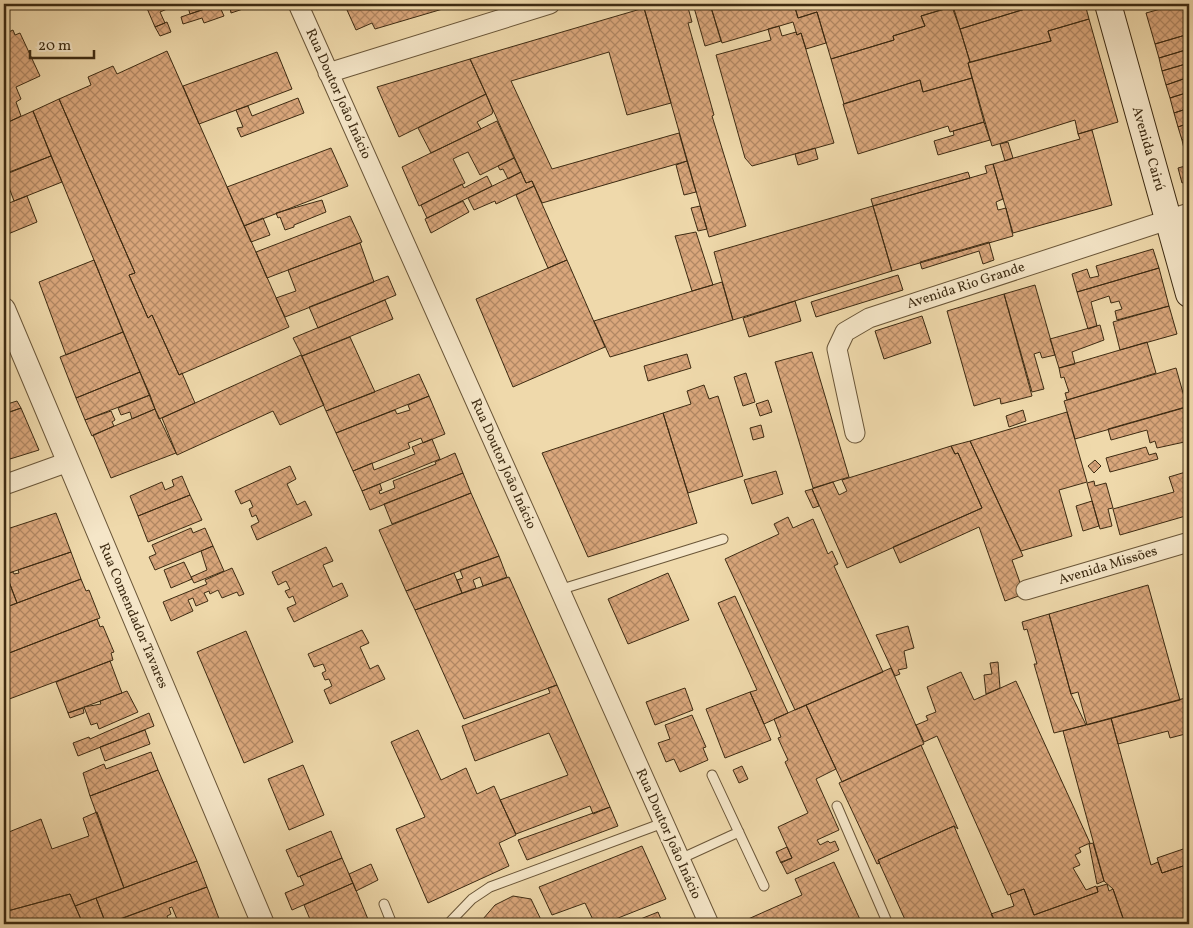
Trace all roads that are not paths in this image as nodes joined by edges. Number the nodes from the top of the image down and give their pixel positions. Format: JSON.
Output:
{"nodes":[{"id":1,"x":298,"y":4,"type":"edge"},
{"id":2,"x":550,"y":4,"type":"edge"},
{"id":3,"x":1108,"y":4,"type":"edge"},
{"id":4,"x":328,"y":72,"type":"junction"},
{"id":5,"x":1179,"y":217,"type":"edge"},
{"id":6,"x":1189,"y":294,"type":"edge"},
{"id":7,"x":4,"y":308,"type":"edge"},
{"id":8,"x":855,"y":433,"type":"dead end"},
{"id":9,"x":68,"y":462,"type":"junction"},
{"id":10,"x":4,"y":485,"type":"edge"},
{"id":11,"x":722,"y":539,"type":"dead end"},
{"id":12,"x":1189,"y":542,"type":"edge"},
{"id":13,"x":559,"y":590,"type":"junction"},
{"id":14,"x":1026,"y":590,"type":"dead end"},
{"id":15,"x":712,"y":775,"type":"dead end"},
{"id":16,"x":837,"y":806,"type":"dead end"},
{"id":17,"x":663,"y":823,"type":"junction"},
{"id":18,"x":739,"y":832,"type":"junction"},
{"id":19,"x":680,"y":859,"type":"junction"},
{"id":20,"x":764,"y":886,"type":"dead end"},
{"id":21,"x":384,"y":904,"type":"dead end"},
{"id":22,"x":263,"y":924,"type":"edge"},
{"id":23,"x":392,"y":924,"type":"edge"},
{"id":24,"x":448,"y":924,"type":"edge"},
{"id":25,"x":709,"y":924,"type":"edge"},
{"id":26,"x":888,"y":924,"type":"edge"}],
"edges":[{"from":1,"to":4,"type":"street","name":"Rua Doutor João Inácio"},
{"from":2,"to":4,"type":"street"},
{"from":3,"to":5,"type":"main road","name":"Avenida Cairú"},
{"from":4,"to":13,"type":"street","name":"Rua Doutor João Inácio"},
{"from":5,"to":6,"type":"main road","name":"Avenida Cairú"},
{"from":5,"to":8,"type":"street","name":"Avenida Rio Grande"},
{"from":7,"to":9,"type":"street","name":"Rua Comendador Tavares"},
{"from":9,"to":10,"type":"street"},
{"from":9,"to":22,"type":"street","name":"Rua Comendador Tavares"},
{"from":11,"to":13,"type":"lane"},
{"from":12,"to":14,"type":"street","name":"Avenida Missões"},
{"from":13,"to":17,"type":"street","name":"Rua Doutor João Inácio"},
{"from":15,"to":18,"type":"lane"},
{"from":16,"to":26,"type":"lane"},
{"from":17,"to":19,"type":"street","name":"Rua Doutor João Inácio"},
{"from":17,"to":24,"type":"lane"},
{"from":18,"to":19,"type":"lane"},
{"from":18,"to":20,"type":"lane"},
{"from":19,"to":25,"type":"street","name":"Rua Doutor João Inácio"},
{"from":21,"to":23,"type":"lane"}]}
